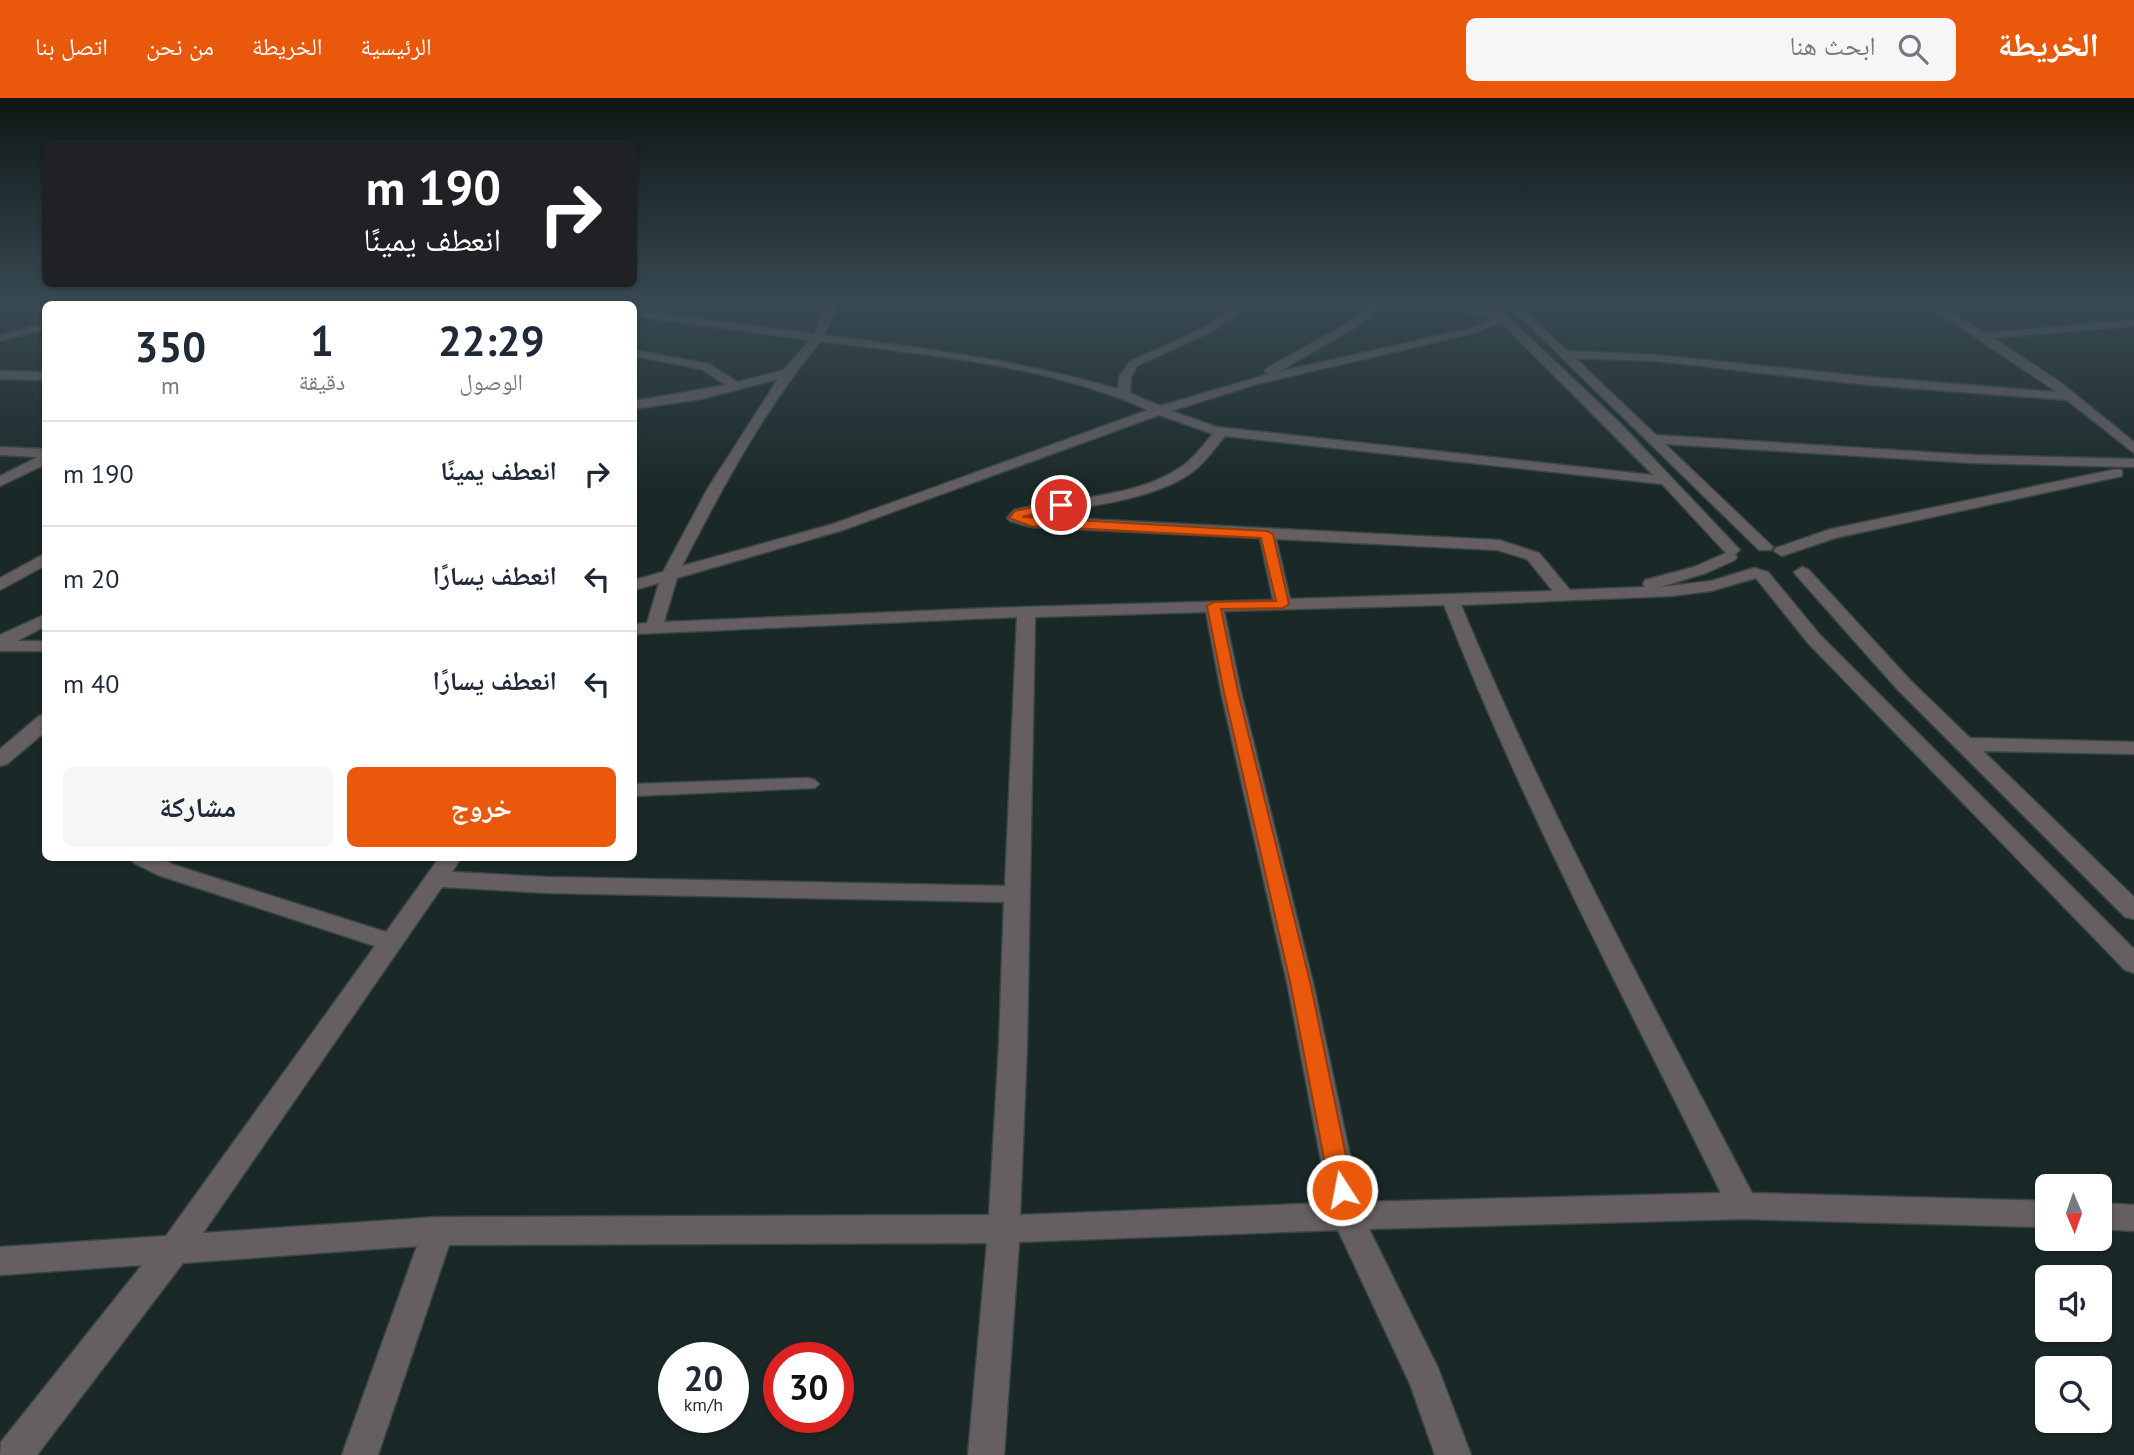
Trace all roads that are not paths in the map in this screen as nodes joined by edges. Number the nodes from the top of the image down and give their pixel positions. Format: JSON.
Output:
{"nodes":[{"id":1,"x":701,"y":365,"type":"edge"},
{"id":2,"x":795,"y":365,"type":"edge"},
{"id":3,"x":1016,"y":365,"type":"edge"},
{"id":4,"x":1132,"y":365,"type":"edge"},
{"id":5,"x":1281,"y":365,"type":"edge"},
{"id":6,"x":1321,"y":365,"type":"edge"},
{"id":7,"x":1552,"y":365,"type":"edge"},
{"id":8,"x":1560,"y":365,"type":"edge"},
{"id":9,"x":1725,"y":365,"type":"edge"},
{"id":10,"x":2025,"y":365,"type":"edge"},
{"id":11,"x":1576,"y":366,"type":"joint"},
{"id":12,"x":789,"y":373,"type":"junction"},
{"id":13,"x":0,"y":374,"type":"edge"},
{"id":14,"x":42,"y":376,"type":"edge"},
{"id":15,"x":1254,"y":381,"type":"junction"},
{"id":16,"x":737,"y":387,"type":"junction"},
{"id":17,"x":1124,"y":395,"type":"junction"},
{"id":18,"x":2071,"y":397,"type":"junction"},
{"id":19,"x":637,"y":404,"type":"edge"},
{"id":20,"x":1158,"y":411,"type":"junction"},
{"id":21,"x":1222,"y":432,"type":"junction"},
{"id":22,"x":1651,"y":439,"type":"junction"},
{"id":23,"x":2134,"y":449,"type":"edge"},
{"id":24,"x":0,"y":451,"type":"edge"},
{"id":25,"x":42,"y":455,"type":"edge"},
{"id":26,"x":42,"y":457,"type":"edge"},
{"id":27,"x":2134,"y":463,"type":"edge"},
{"id":28,"x":2134,"y":470,"type":"edge"},
{"id":29,"x":1663,"y":480,"type":"junction"},
{"id":30,"x":0,"y":482,"type":"edge"},
{"id":31,"x":1267,"y":534,"type":"junction"},
{"id":32,"x":1773,"y":549,"type":"junction"},
{"id":33,"x":1731,"y":553,"type":"junction"},
{"id":34,"x":42,"y":560,"type":"edge"},
{"id":35,"x":1802,"y":572,"type":"junction"},
{"id":36,"x":1758,"y":574,"type":"junction"},
{"id":37,"x":669,"y":576,"type":"junction"},
{"id":38,"x":637,"y":584,"type":"edge"},
{"id":39,"x":0,"y":585,"type":"edge"},
{"id":40,"x":1622,"y":592,"type":"junction"},
{"id":41,"x":1565,"y":595,"type":"junction"},
{"id":42,"x":1451,"y":601,"type":"junction"},
{"id":43,"x":1283,"y":604,"type":"junction"},
{"id":44,"x":1214,"y":606,"type":"junction"},
{"id":45,"x":1027,"y":612,"type":"junction"},
{"id":46,"x":42,"y":621,"type":"edge"},
{"id":47,"x":654,"y":628,"type":"junction"},
{"id":48,"x":637,"y":629,"type":"edge"},
{"id":49,"x":0,"y":644,"type":"edge"},
{"id":50,"x":42,"y":646,"type":"edge"},
{"id":51,"x":42,"y":723,"type":"edge"},
{"id":52,"x":10,"y":744,"type":"edge"},
{"id":53,"x":1964,"y":744,"type":"junction"},
{"id":54,"x":2134,"y":748,"type":"edge"},
{"id":55,"x":0,"y":761,"type":"edge"},
{"id":56,"x":808,"y":784,"type":"dead end"},
{"id":57,"x":637,"y":790,"type":"edge"},
{"id":58,"x":148,"y":861,"type":"edge"},
{"id":59,"x":448,"y":861,"type":"edge"},
{"id":60,"x":436,"y":879,"type":"junction"},
{"id":61,"x":1016,"y":894,"type":"junction"},
{"id":62,"x":2134,"y":911,"type":"edge"},
{"id":63,"x":391,"y":943,"type":"junction"},
{"id":64,"x":2134,"y":964,"type":"edge"},
{"id":65,"x":1743,"y":1206,"type":"junction"},
{"id":66,"x":2035,"y":1214,"type":"edge"},
{"id":67,"x":1347,"y":1216,"type":"junction"},
{"id":68,"x":2112,"y":1217,"type":"edge"},
{"id":69,"x":2134,"y":1218,"type":"edge"},
{"id":70,"x":1004,"y":1229,"type":"junction"},
{"id":71,"x":438,"y":1231,"type":"junction"},
{"id":72,"x":175,"y":1248,"type":"junction"},
{"id":73,"x":0,"y":1261,"type":"edge"},
{"id":74,"x":14,"y":1455,"type":"edge"},
{"id":75,"x":360,"y":1455,"type":"edge"},
{"id":76,"x":986,"y":1455,"type":"edge"},
{"id":77,"x":1453,"y":1455,"type":"edge"}],
"edges":[{"from":1,"to":16,"type":"street"},
{"from":2,"to":12,"type":"street"},
{"from":3,"to":17,"type":"street"},
{"from":4,"to":17,"type":"street"},
{"from":5,"to":15,"type":"street"},
{"from":6,"to":15,"type":"street"},
{"from":7,"to":29,"type":"street"},
{"from":8,"to":11,"type":"street"},
{"from":9,"to":18,"type":"street"},
{"from":10,"to":18,"type":"street"},
{"from":11,"to":22,"type":"street"},
{"from":12,"to":16,"type":"street"},
{"from":12,"to":37,"type":"street"},
{"from":13,"to":14,"type":"street"},
{"from":15,"to":20,"type":"street"},
{"from":16,"to":19,"type":"street"},
{"from":17,"to":20,"type":"street"},
{"from":18,"to":23,"type":"street"},
{"from":20,"to":21,"type":"street"},
{"from":20,"to":37,"type":"street"},
{"from":21,"to":29,"type":"street"},
{"from":21,"to":31,"type":"street"},
{"from":22,"to":27,"type":"street"},
{"from":22,"to":32,"type":"street"},
{"from":24,"to":25,"type":"street"},
{"from":26,"to":30,"type":"street"},
{"from":28,"to":32,"type":"street"},
{"from":29,"to":33,"type":"street"},
{"from":31,"to":41,"type":"street"},
{"from":31,"to":43,"type":"street"},
{"from":32,"to":33,"type":"street"},
{"from":32,"to":35,"type":"street"},
{"from":33,"to":36,"type":"street"},
{"from":33,"to":40,"type":"street"},
{"from":34,"to":39,"type":"street"},
{"from":35,"to":36,"type":"street"},
{"from":35,"to":53,"type":"street"},
{"from":36,"to":40,"type":"street"},
{"from":36,"to":64,"type":"street"},
{"from":37,"to":38,"type":"street"},
{"from":37,"to":47,"type":"street"},
{"from":40,"to":41,"type":"street"},
{"from":41,"to":42,"type":"street"},
{"from":42,"to":43,"type":"street"},
{"from":42,"to":65,"type":"street"},
{"from":43,"to":44,"type":"street"},
{"from":44,"to":45,"type":"street"},
{"from":44,"to":67,"type":"street"},
{"from":45,"to":47,"type":"street"},
{"from":45,"to":61,"type":"street"},
{"from":46,"to":49,"type":"street"},
{"from":47,"to":48,"type":"street"},
{"from":49,"to":50,"type":"street"},
{"from":51,"to":52,"type":"street"},
{"from":52,"to":55,"type":"street"},
{"from":53,"to":54,"type":"street"},
{"from":53,"to":62,"type":"street"},
{"from":56,"to":57,"type":"street"},
{"from":58,"to":63,"type":"street"},
{"from":59,"to":60,"type":"street"},
{"from":60,"to":61,"type":"street"},
{"from":60,"to":63,"type":"street"},
{"from":61,"to":70,"type":"street"},
{"from":63,"to":72,"type":"street"},
{"from":65,"to":66,"type":"street"},
{"from":65,"to":67,"type":"street"},
{"from":67,"to":70,"type":"street"},
{"from":67,"to":77,"type":"street"},
{"from":68,"to":69,"type":"street"},
{"from":70,"to":71,"type":"street"},
{"from":70,"to":76,"type":"street"},
{"from":71,"to":72,"type":"street"},
{"from":71,"to":75,"type":"street"},
{"from":72,"to":73,"type":"street"},
{"from":72,"to":74,"type":"street"}]}
